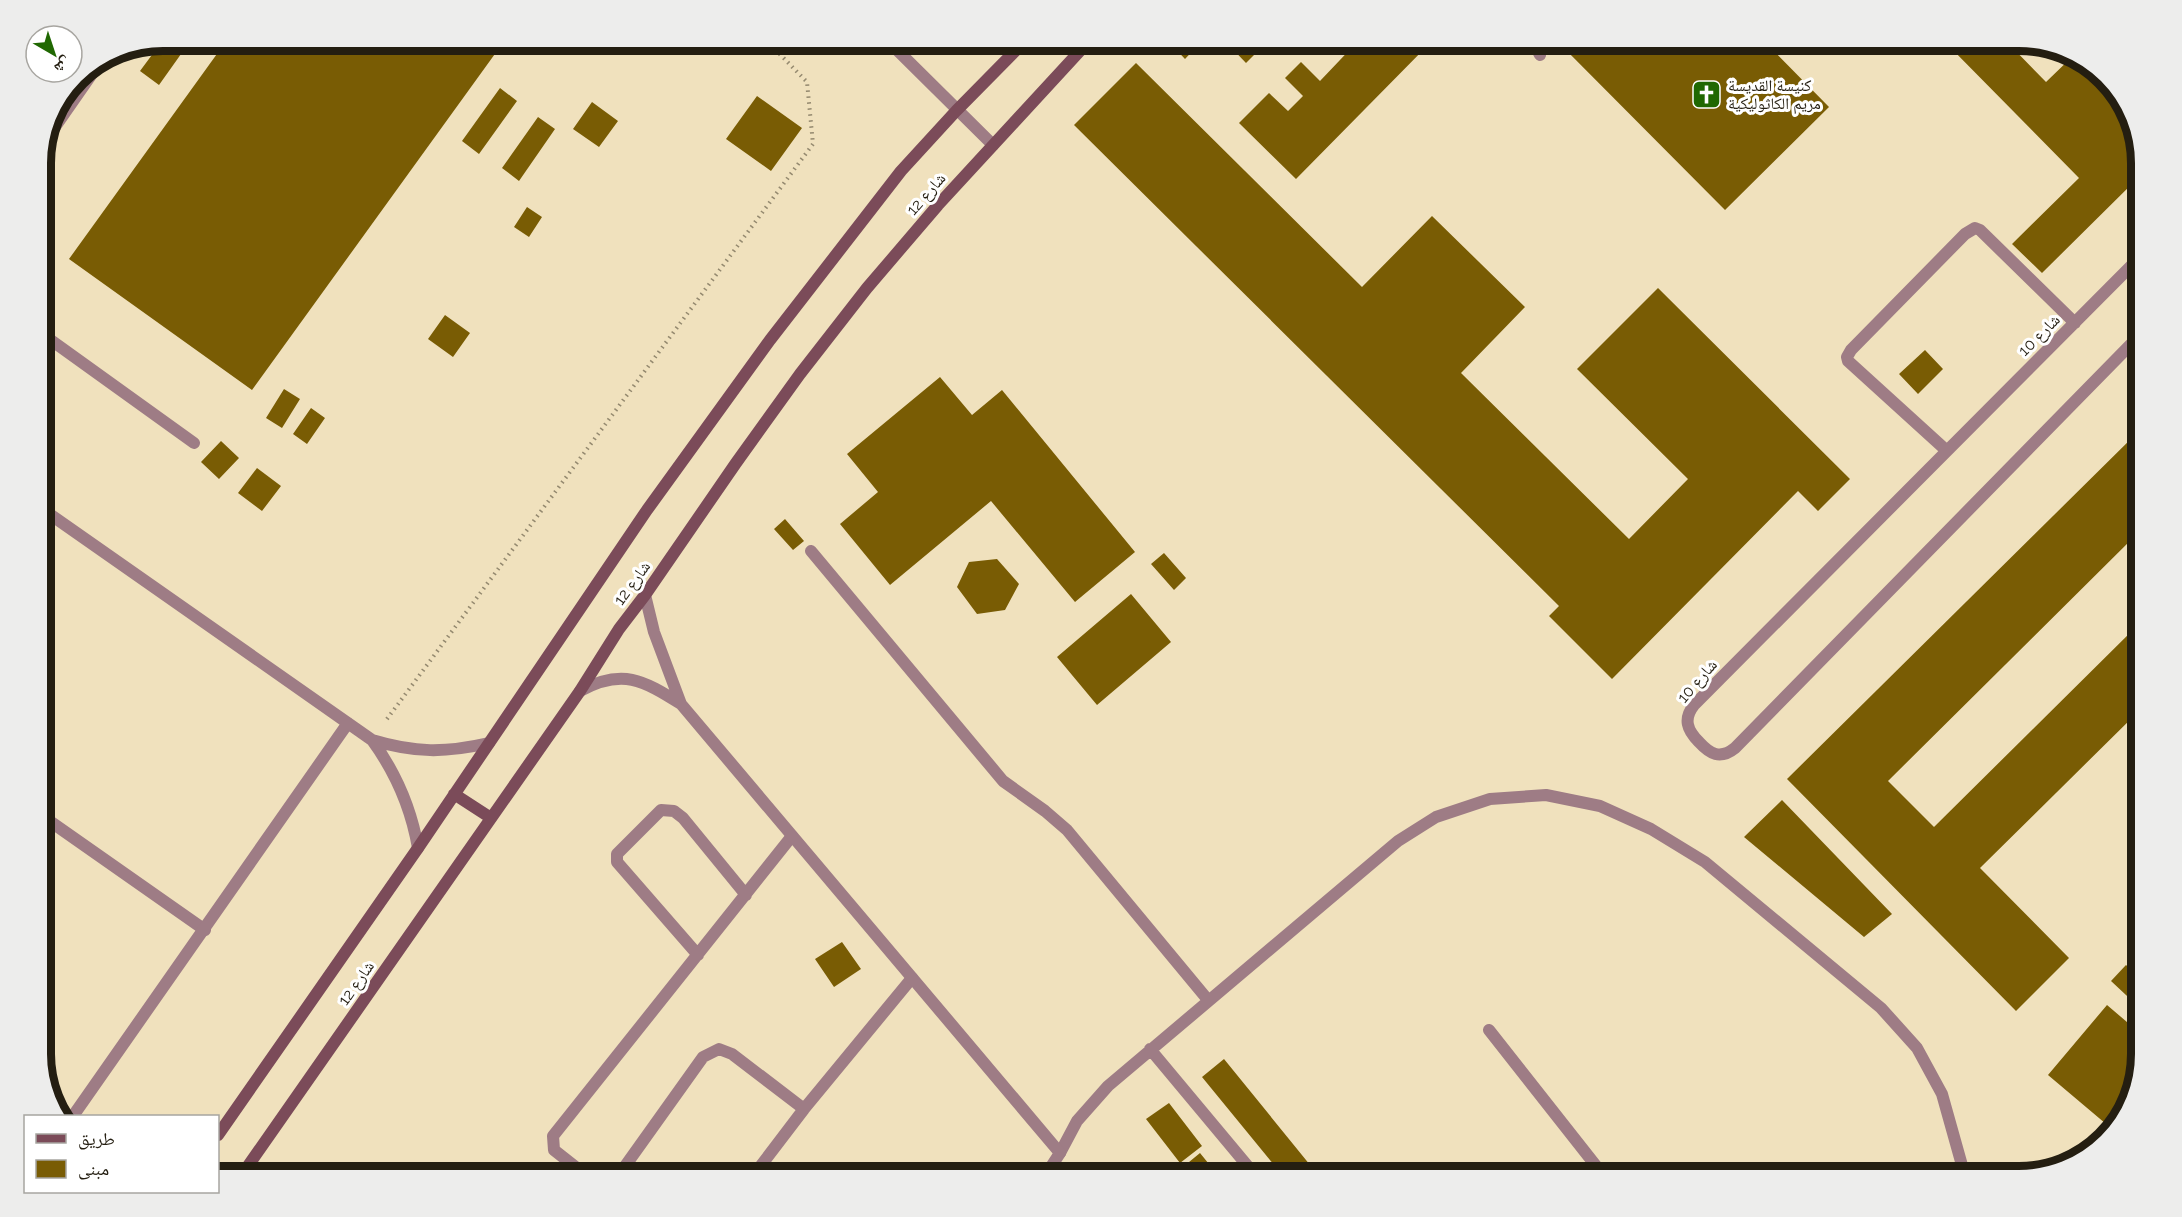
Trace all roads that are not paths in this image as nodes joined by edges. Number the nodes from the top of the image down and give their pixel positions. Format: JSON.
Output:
{"nodes":[{"id":1,"x":898,"y":51,"type":"edge"},
{"id":2,"x":1015,"y":51,"type":"edge"},
{"id":3,"x":1080,"y":51,"type":"edge"},
{"id":4,"x":1538,"y":51,"type":"edge"},
{"id":5,"x":1540,"y":55,"type":"dead end"},
{"id":6,"x":89,"y":79,"type":"edge"},
{"id":7,"x":956,"y":111,"type":"junction"},
{"id":8,"x":58,"y":122,"type":"edge"},
{"id":9,"x":993,"y":145,"type":"junction"},
{"id":10,"x":2131,"y":266,"type":"edge"},
{"id":11,"x":2075,"y":323,"type":"junction"},
{"id":12,"x":51,"y":340,"type":"edge"},
{"id":13,"x":2131,"y":344,"type":"edge"},
{"id":14,"x":194,"y":443,"type":"dead end"},
{"id":15,"x":1947,"y":451,"type":"junction"},
{"id":16,"x":51,"y":515,"type":"edge"},
{"id":17,"x":811,"y":551,"type":"dead end"},
{"id":18,"x":645,"y":595,"type":"junction"},
{"id":19,"x":580,"y":691,"type":"junction"},
{"id":20,"x":681,"y":704,"type":"junction"},
{"id":21,"x":348,"y":723,"type":"junction"},
{"id":22,"x":372,"y":740,"type":"junction"},
{"id":23,"x":489,"y":743,"type":"junction"},
{"id":24,"x":454,"y":794,"type":"junction"},
{"id":25,"x":491,"y":818,"type":"junction"},
{"id":26,"x":51,"y":822,"type":"edge"},
{"id":27,"x":792,"y":836,"type":"junction"},
{"id":28,"x":418,"y":848,"type":"junction"},
{"id":29,"x":746,"y":895,"type":"junction"},
{"id":30,"x":204,"y":930,"type":"junction"},
{"id":31,"x":698,"y":955,"type":"junction"},
{"id":32,"x":912,"y":978,"type":"junction"},
{"id":33,"x":1208,"y":1000,"type":"junction"},
{"id":34,"x":1489,"y":1030,"type":"dead end"},
{"id":35,"x":1150,"y":1049,"type":"junction"},
{"id":36,"x":804,"y":1109,"type":"junction"},
{"id":37,"x":74,"y":1115,"type":"edge"},
{"id":38,"x":219,"y":1134,"type":"edge"},
{"id":39,"x":1060,"y":1153,"type":"junction"},
{"id":40,"x":248,"y":1166,"type":"edge"},
{"id":41,"x":574,"y":1166,"type":"edge"},
{"id":42,"x":625,"y":1166,"type":"edge"},
{"id":43,"x":761,"y":1166,"type":"edge"},
{"id":44,"x":1052,"y":1166,"type":"edge"},
{"id":45,"x":1246,"y":1166,"type":"edge"},
{"id":46,"x":1596,"y":1166,"type":"edge"},
{"id":47,"x":1962,"y":1166,"type":"edge"}],
"edges":[{"from":1,"to":7,"type":"street"},
{"from":2,"to":7,"type":"street","name":"شارع 12"},
{"from":3,"to":9,"type":"street","name":"شارع 12"},
{"from":4,"to":5,"type":"street"},
{"from":6,"to":8,"type":"street"},
{"from":7,"to":9,"type":"street"},
{"from":7,"to":23,"type":"street","name":"شارع 12"},
{"from":9,"to":18,"type":"street","name":"شارع 12"},
{"from":10,"to":11,"type":"street","name":"شارع 10"},
{"from":11,"to":15,"type":"street","name":"شارع 10"},
{"from":11,"to":15,"type":"street"},
{"from":12,"to":14,"type":"street"},
{"from":13,"to":15,"type":"street","name":"شارع 10"},
{"from":16,"to":21,"type":"street"},
{"from":17,"to":33,"type":"street"},
{"from":18,"to":19,"type":"street","name":"شارع 12"},
{"from":18,"to":20,"type":"street"},
{"from":19,"to":20,"type":"street"},
{"from":19,"to":25,"type":"street","name":"شارع 12"},
{"from":20,"to":27,"type":"street"},
{"from":21,"to":22,"type":"street"},
{"from":21,"to":30,"type":"street"},
{"from":22,"to":23,"type":"street"},
{"from":22,"to":28,"type":"street"},
{"from":23,"to":24,"type":"street","name":"شارع 12"},
{"from":24,"to":25,"type":"street"},
{"from":24,"to":28,"type":"street","name":"شارع 12"},
{"from":25,"to":40,"type":"street","name":"شارع 12"},
{"from":26,"to":30,"type":"street"},
{"from":27,"to":29,"type":"street"},
{"from":27,"to":32,"type":"street"},
{"from":28,"to":38,"type":"street","name":"شارع 12"},
{"from":29,"to":31,"type":"street"},
{"from":29,"to":31,"type":"street"},
{"from":30,"to":37,"type":"street"},
{"from":31,"to":41,"type":"street"},
{"from":32,"to":36,"type":"street"},
{"from":32,"to":39,"type":"street"},
{"from":33,"to":35,"type":"street"},
{"from":33,"to":47,"type":"street"},
{"from":34,"to":46,"type":"street"},
{"from":35,"to":39,"type":"street"},
{"from":35,"to":45,"type":"street"},
{"from":36,"to":42,"type":"street"},
{"from":36,"to":43,"type":"street"},
{"from":39,"to":44,"type":"street"}]}
